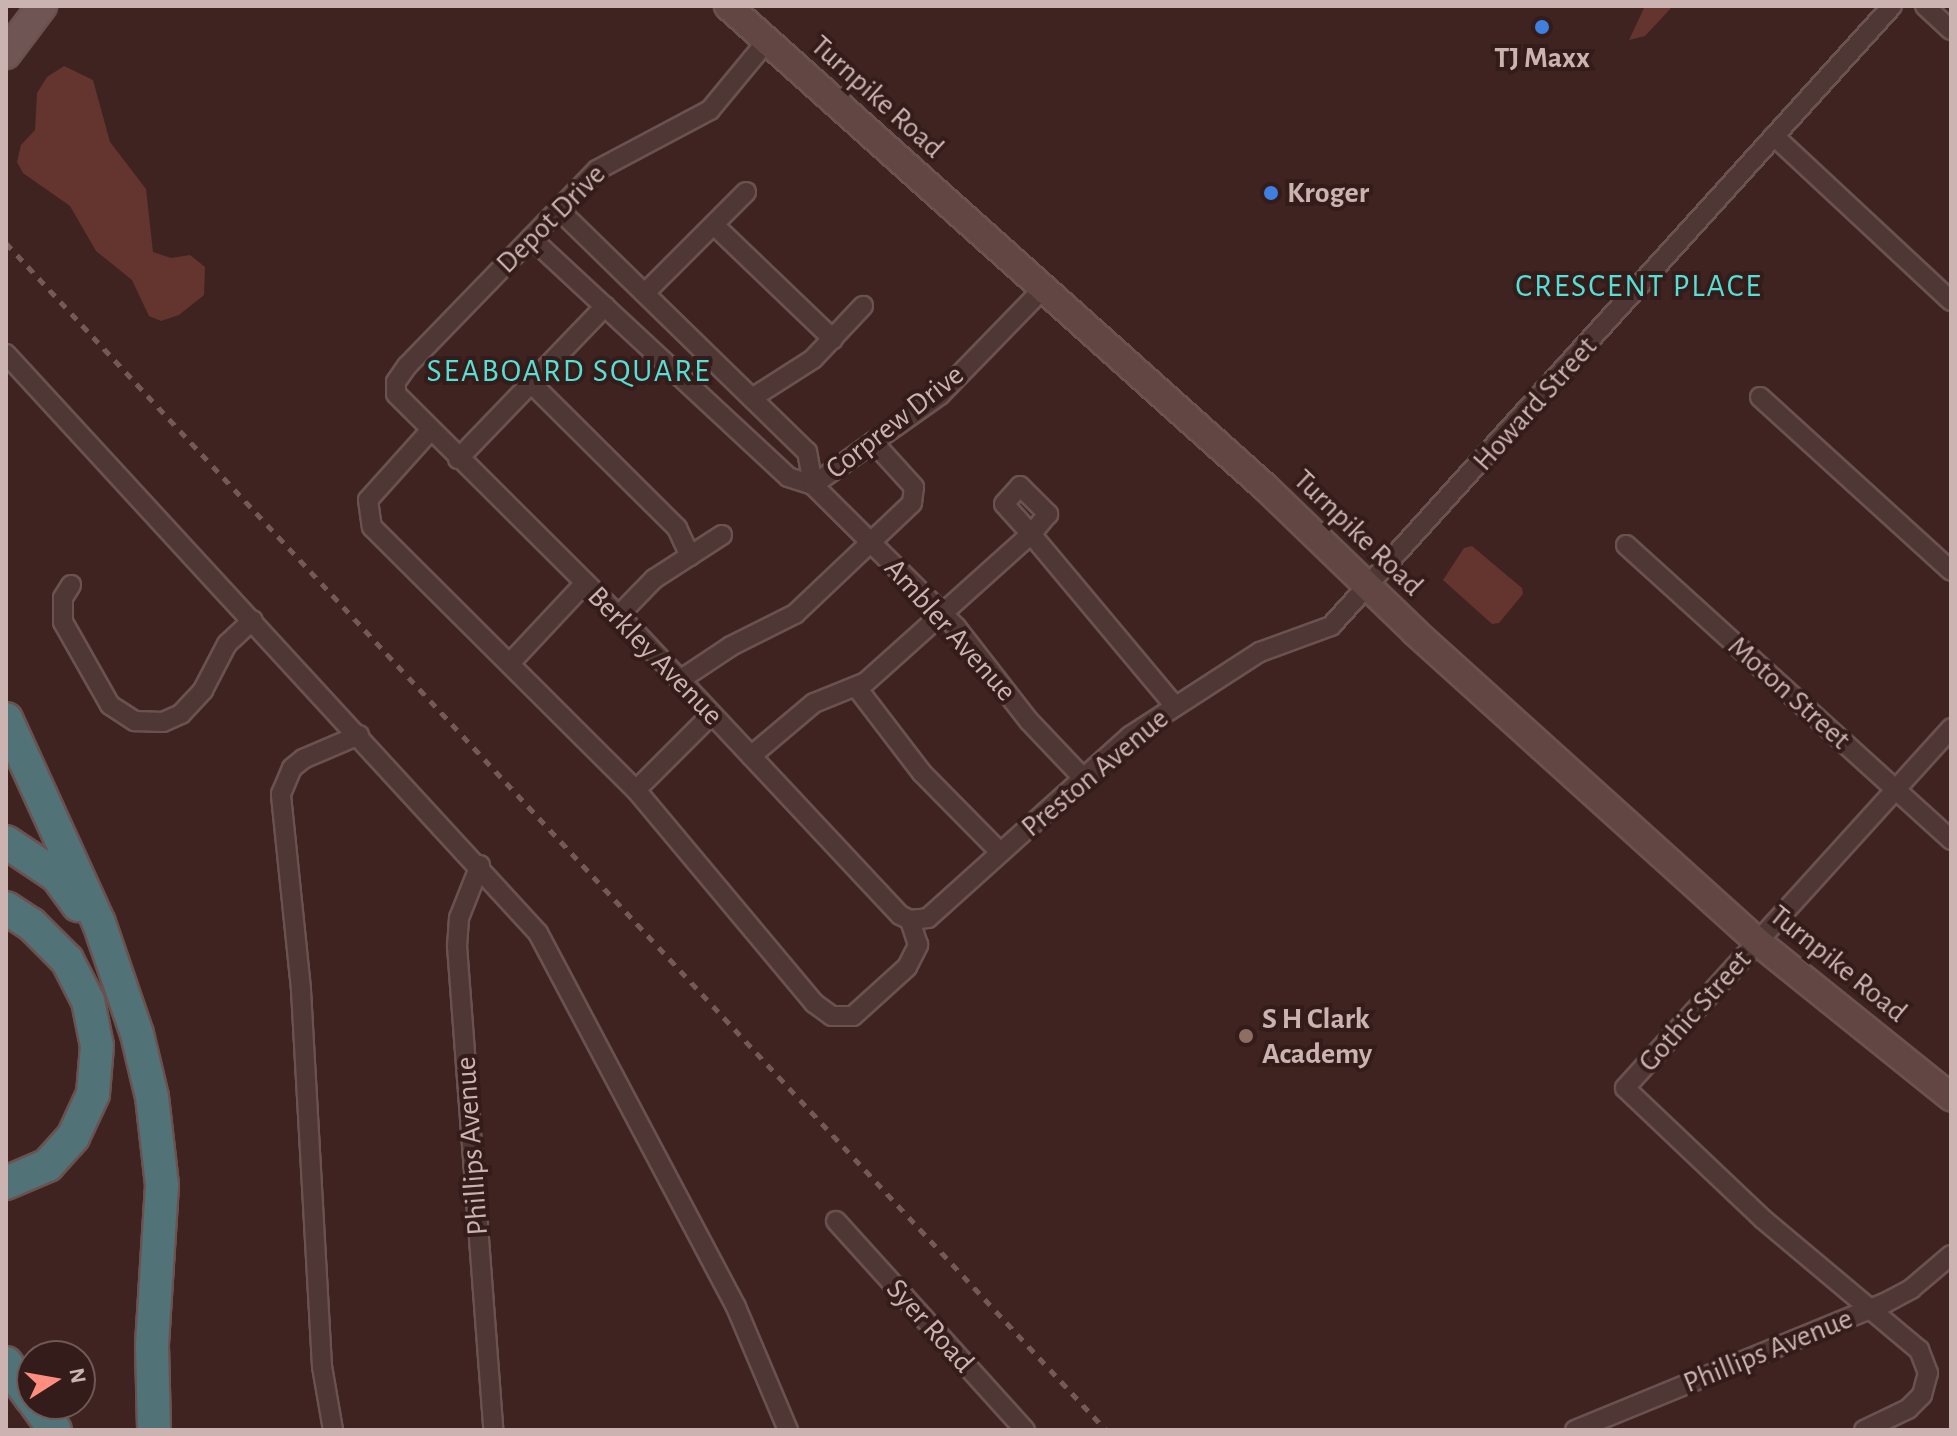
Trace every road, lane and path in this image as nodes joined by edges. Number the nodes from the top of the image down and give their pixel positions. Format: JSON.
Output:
{"nodes":[{"id":1,"x":42,"y":6,"type":"edge"},
{"id":2,"x":728,"y":6,"type":"edge"},
{"id":3,"x":1892,"y":6,"type":"edge"},
{"id":4,"x":1925,"y":6,"type":"edge"},
{"id":5,"x":1951,"y":30,"type":"edge"},
{"id":6,"x":767,"y":41,"type":"junction"},
{"id":7,"x":6,"y":54,"type":"edge"},
{"id":8,"x":1774,"y":136,"type":"junction"},
{"id":9,"x":746,"y":192,"type":"dead end"},
{"id":10,"x":559,"y":210,"type":"junction"},
{"id":11,"x":714,"y":225,"type":"junction"},
{"id":12,"x":531,"y":238,"type":"junction"},
{"id":13,"x":1043,"y":289,"type":"junction"},
{"id":14,"x":645,"y":293,"type":"junction"},
{"id":15,"x":1951,"y":301,"type":"edge"},
{"id":16,"x":605,"y":306,"type":"junction"},
{"id":17,"x":863,"y":306,"type":"dead end"},
{"id":18,"x":833,"y":339,"type":"junction"},
{"id":19,"x":6,"y":354,"type":"edge"},
{"id":20,"x":531,"y":383,"type":"junction"},
{"id":21,"x":396,"y":394,"type":"joint"},
{"id":22,"x":1760,"y":397,"type":"dead end"},
{"id":23,"x":752,"y":398,"type":"junction"},
{"id":24,"x":429,"y":432,"type":"junction"},
{"id":25,"x":873,"y":442,"type":"junction"},
{"id":26,"x":458,"y":459,"type":"junction"},
{"id":27,"x":813,"y":485,"type":"junction"},
{"id":28,"x":722,"y":535,"type":"dead end"},
{"id":29,"x":872,"y":544,"type":"junction"},
{"id":30,"x":1626,"y":545,"type":"dead end"},
{"id":31,"x":690,"y":556,"type":"junction"},
{"id":32,"x":1951,"y":571,"type":"edge"},
{"id":33,"x":585,"y":583,"type":"junction"},
{"id":34,"x":71,"y":585,"type":"dead end"},
{"id":35,"x":1370,"y":588,"type":"junction"},
{"id":36,"x":944,"y":615,"type":"junction"},
{"id":37,"x":618,"y":616,"type":"junction"},
{"id":38,"x":253,"y":620,"type":"junction"},
{"id":39,"x":512,"y":661,"type":"junction"},
{"id":40,"x":680,"y":680,"type":"junction"},
{"id":41,"x":857,"y":688,"type":"junction"},
{"id":42,"x":1175,"y":706,"type":"junction"},
{"id":43,"x":712,"y":714,"type":"junction"},
{"id":44,"x":6,"y":719,"type":"edge"},
{"id":45,"x":1951,"y":728,"type":"edge"},
{"id":46,"x":359,"y":735,"type":"junction"},
{"id":47,"x":751,"y":756,"type":"junction"},
{"id":48,"x":1083,"y":778,"type":"junction"},
{"id":49,"x":636,"y":790,"type":"junction"},
{"id":50,"x":1895,"y":790,"type":"junction"},
{"id":51,"x":1951,"y":840,"type":"edge"},
{"id":52,"x":6,"y":842,"type":"edge"},
{"id":53,"x":1000,"y":852,"type":"junction"},
{"id":54,"x":480,"y":865,"type":"junction"},
{"id":55,"x":6,"y":908,"type":"edge"},
{"id":56,"x":910,"y":920,"type":"junction"},
{"id":57,"x":1758,"y":942,"type":"junction"},
{"id":58,"x":117,"y":969,"type":"junction"},
{"id":59,"x":1951,"y":1097,"type":"edge"},
{"id":60,"x":6,"y":1183,"type":"edge"},
{"id":61,"x":836,"y":1221,"type":"dead end"},
{"id":62,"x":1951,"y":1255,"type":"edge"},
{"id":63,"x":1870,"y":1309,"type":"junction"},
{"id":64,"x":154,"y":1430,"type":"edge"},
{"id":65,"x":333,"y":1430,"type":"edge"},
{"id":66,"x":493,"y":1430,"type":"edge"},
{"id":67,"x":788,"y":1430,"type":"edge"},
{"id":68,"x":1025,"y":1430,"type":"edge"},
{"id":69,"x":1575,"y":1430,"type":"edge"},
{"id":70,"x":1864,"y":1430,"type":"edge"}],
"edges":[{"from":1,"to":7,"type":"main road"},
{"from":2,"to":6,"type":"main road","name":"Turnpike Road"},
{"from":3,"to":8,"type":"street","name":"Howard Street"},
{"from":4,"to":5,"type":"street"},
{"from":6,"to":10,"type":"street","name":"Depot Drive"},
{"from":6,"to":13,"type":"main road","name":"Turnpike Road"},
{"from":8,"to":15,"type":"street"},
{"from":8,"to":35,"type":"street","name":"Howard Street"},
{"from":9,"to":11,"type":"street"},
{"from":10,"to":12,"type":"street","name":"Depot Drive"},
{"from":10,"to":14,"type":"street","name":"Ambler Avenue"},
{"from":11,"to":14,"type":"street"},
{"from":11,"to":18,"type":"street"},
{"from":12,"to":16,"type":"street","name":"Ambler Avenue"},
{"from":12,"to":21,"type":"street","name":"Depot Drive"},
{"from":13,"to":25,"type":"street","name":"Corprew Drive"},
{"from":13,"to":35,"type":"main road","name":"Turnpike Road"},
{"from":14,"to":23,"type":"street","name":"Ambler Avenue"},
{"from":16,"to":20,"type":"street"},
{"from":16,"to":27,"type":"street","name":"Ambler Avenue"},
{"from":17,"to":18,"type":"street"},
{"from":18,"to":23,"type":"street"},
{"from":19,"to":38,"type":"street"},
{"from":20,"to":26,"type":"street"},
{"from":20,"to":31,"type":"street"},
{"from":21,"to":24,"type":"street","name":"Berkley Avenue"},
{"from":22,"to":32,"type":"street"},
{"from":23,"to":27,"type":"street","name":"Ambler Avenue"},
{"from":24,"to":26,"type":"street","name":"Berkley Avenue"},
{"from":24,"to":39,"type":"street"},
{"from":25,"to":27,"type":"street","name":"Corprew Drive"},
{"from":25,"to":29,"type":"street"},
{"from":26,"to":33,"type":"street","name":"Berkley Avenue"},
{"from":27,"to":29,"type":"street","name":"Ambler Avenue"},
{"from":28,"to":31,"type":"street"},
{"from":29,"to":36,"type":"street","name":"Ambler Avenue"},
{"from":29,"to":40,"type":"street"},
{"from":30,"to":50,"type":"street","name":"Moton Street"},
{"from":31,"to":37,"type":"street"},
{"from":33,"to":37,"type":"street","name":"Berkley Avenue"},
{"from":33,"to":39,"type":"street"},
{"from":34,"to":38,"type":"street"},
{"from":35,"to":42,"type":"street","name":"Preston Avenue"},
{"from":35,"to":57,"type":"main road","name":"Turnpike Road"},
{"from":36,"to":41,"type":"street"},
{"from":36,"to":42,"type":"street"},
{"from":36,"to":48,"type":"street","name":"Ambler Avenue"},
{"from":37,"to":40,"type":"street","name":"Berkley Avenue"},
{"from":38,"to":46,"type":"street"},
{"from":39,"to":49,"type":"street"},
{"from":40,"to":43,"type":"street","name":"Berkley Avenue"},
{"from":41,"to":47,"type":"street"},
{"from":41,"to":53,"type":"street"},
{"from":42,"to":48,"type":"street","name":"Preston Avenue"},
{"from":43,"to":47,"type":"street","name":"Berkley Avenue"},
{"from":43,"to":49,"type":"street"},
{"from":44,"to":58,"type":"highway"},
{"from":45,"to":50,"type":"street","name":"Gothic Street"},
{"from":46,"to":54,"type":"street"},
{"from":46,"to":65,"type":"street"},
{"from":47,"to":56,"type":"street","name":"Berkley Avenue"},
{"from":48,"to":53,"type":"street","name":"Preston Avenue"},
{"from":49,"to":56,"type":"street"},
{"from":50,"to":51,"type":"street","name":"Moton Street"},
{"from":50,"to":57,"type":"street","name":"Gothic Street"},
{"from":52,"to":58,"type":"highway"},
{"from":53,"to":56,"type":"street","name":"Preston Avenue"},
{"from":54,"to":66,"type":"street","name":"Phillips Avenue"},
{"from":54,"to":67,"type":"street"},
{"from":55,"to":60,"type":"highway"},
{"from":57,"to":59,"type":"main road","name":"Turnpike Road"},
{"from":57,"to":63,"type":"street","name":"Gothic Street"},
{"from":58,"to":64,"type":"highway"},
{"from":61,"to":68,"type":"street","name":"Syer Road"},
{"from":62,"to":63,"type":"street","name":"Phillips Avenue"},
{"from":63,"to":69,"type":"street","name":"Phillips Avenue"},
{"from":63,"to":70,"type":"street","name":"Gothic Street"}]}
